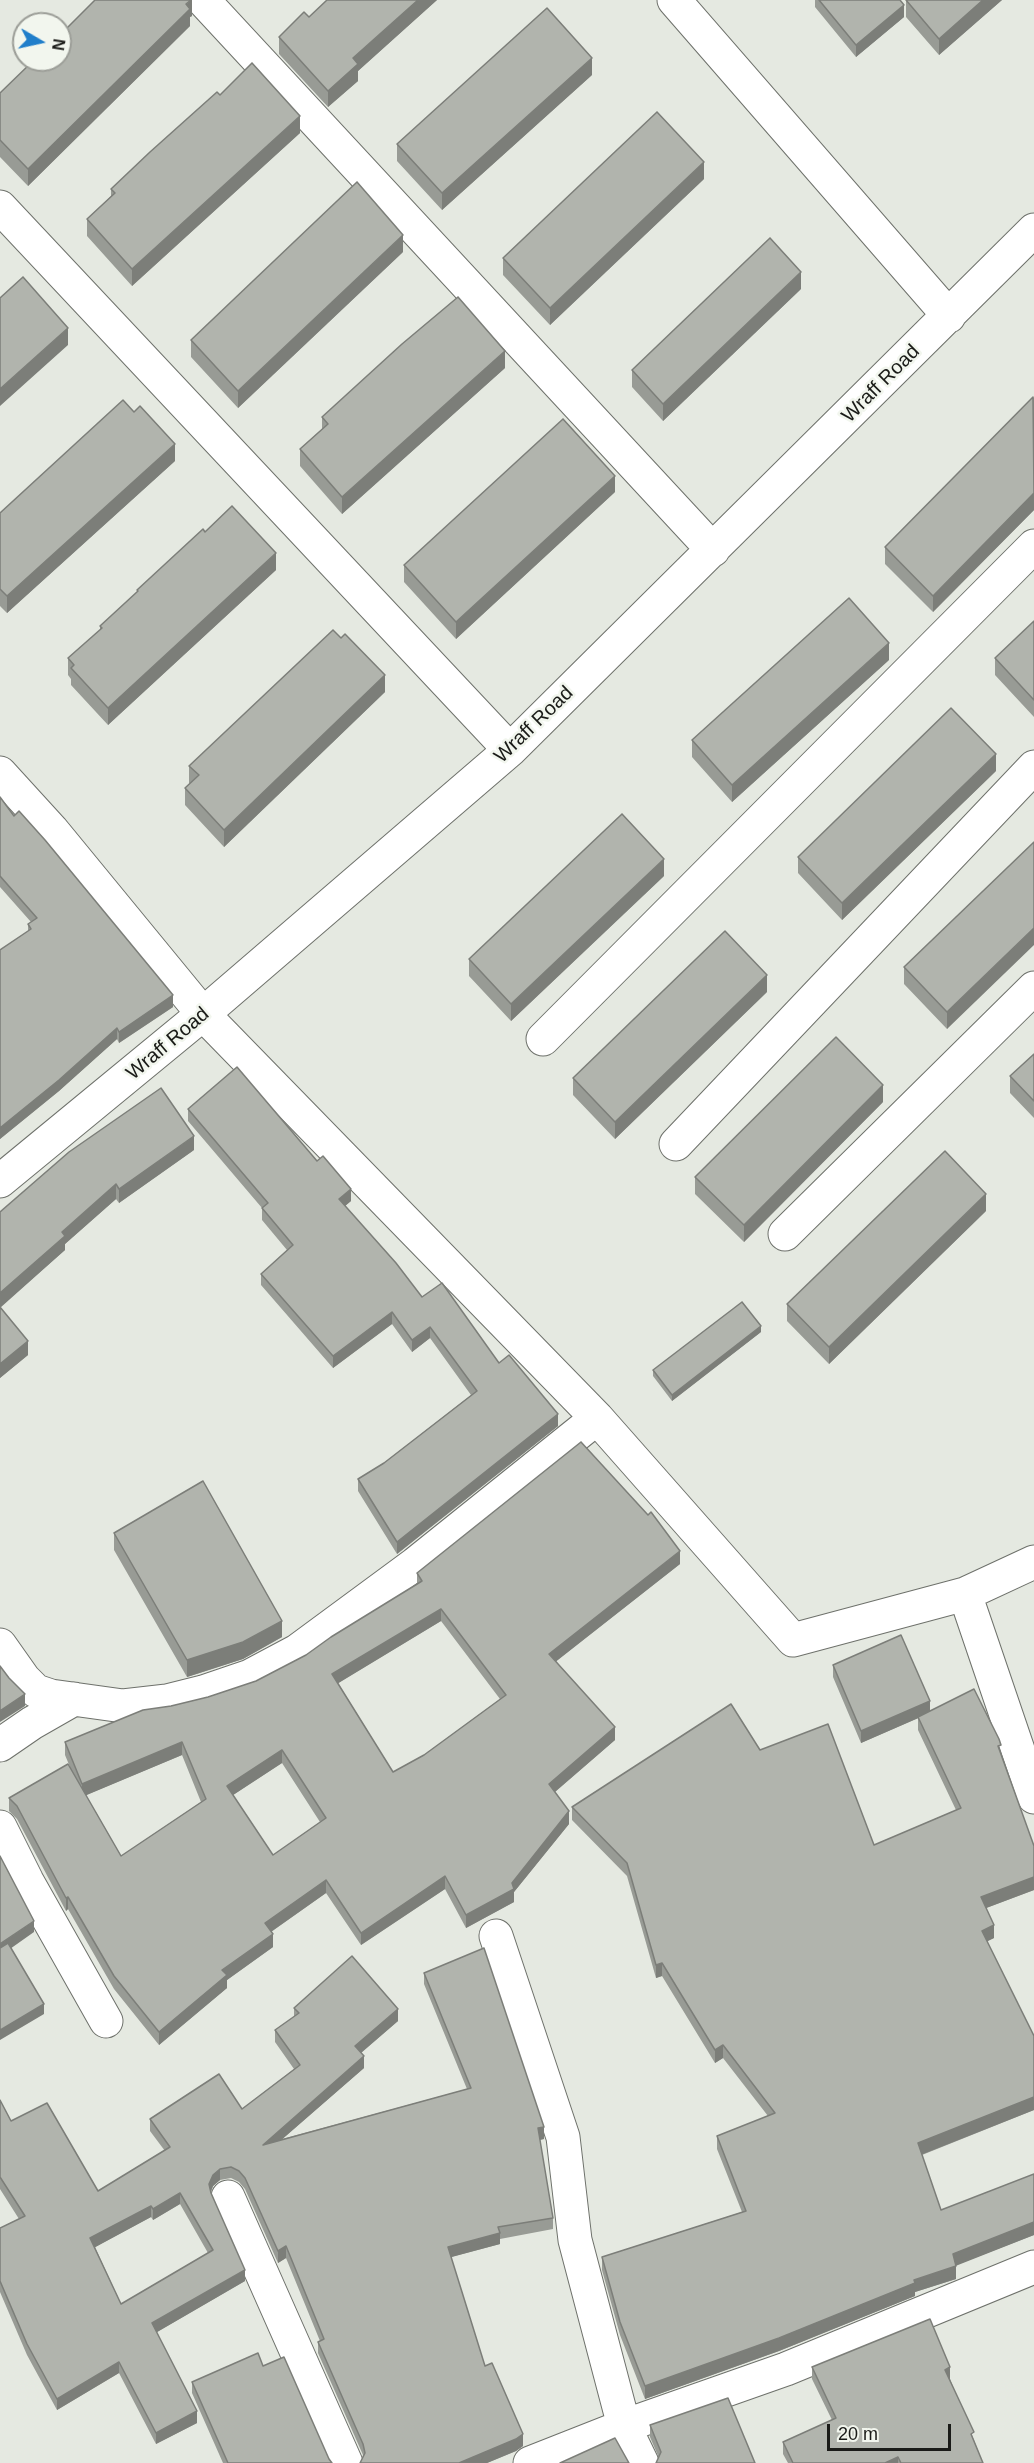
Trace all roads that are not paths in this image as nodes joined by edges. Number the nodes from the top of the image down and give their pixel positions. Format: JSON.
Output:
{"nodes":[{"id":1,"x":203,"y":0,"type":"edge"},
{"id":2,"x":674,"y":0,"type":"edge"},
{"id":3,"x":0,"y":207,"type":"edge"},
{"id":4,"x":1029,"y":244,"type":"edge"},
{"id":5,"x":949,"y":316,"type":"junction"},
{"id":6,"x":1034,"y":546,"type":"edge"},
{"id":7,"x":713,"y":550,"type":"junction"},
{"id":8,"x":510,"y":750,"type":"junction"},
{"id":9,"x":1034,"y":767,"type":"edge"},
{"id":10,"x":0,"y":773,"type":"edge"},
{"id":11,"x":1034,"y":988,"type":"edge"},
{"id":12,"x":203,"y":1014,"type":"junction"},
{"id":13,"x":543,"y":1039,"type":"dead end"},
{"id":14,"x":676,"y":1144,"type":"dead end"},
{"id":15,"x":0,"y":1181,"type":"edge"},
{"id":16,"x":785,"y":1234,"type":"dead end"},
{"id":17,"x":597,"y":1418,"type":"junction"},
{"id":18,"x":1034,"y":1562,"type":"edge"},
{"id":19,"x":965,"y":1594,"type":"junction"},
{"id":20,"x":0,"y":1645,"type":"edge"},
{"id":21,"x":74,"y":1699,"type":"junction"},
{"id":22,"x":0,"y":1744,"type":"edge"},
{"id":23,"x":1034,"y":1797,"type":"edge"},
{"id":24,"x":0,"y":1827,"type":"edge"},
{"id":25,"x":496,"y":1936,"type":"dead end"},
{"id":26,"x":106,"y":2021,"type":"dead end"},
{"id":27,"x":228,"y":2197,"type":"dead end"},
{"id":28,"x":1034,"y":2267,"type":"edge"},
{"id":29,"x":624,"y":2426,"type":"junction"},
{"id":30,"x":346,"y":2463,"type":"edge"},
{"id":31,"x":530,"y":2463,"type":"edge"},
{"id":32,"x":642,"y":2463,"type":"edge"}],
"edges":[{"from":1,"to":7,"type":"street"},
{"from":2,"to":5,"type":"street"},
{"from":3,"to":8,"type":"street"},
{"from":4,"to":5,"type":"street","name":"Wraff Road"},
{"from":5,"to":7,"type":"street","name":"Wraff Road"},
{"from":6,"to":13,"type":"street"},
{"from":7,"to":8,"type":"street","name":"Wraff Road"},
{"from":8,"to":12,"type":"street","name":"Wraff Road"},
{"from":9,"to":14,"type":"street"},
{"from":10,"to":12,"type":"street"},
{"from":11,"to":16,"type":"street"},
{"from":12,"to":15,"type":"street","name":"Wraff Road"},
{"from":12,"to":17,"type":"street"},
{"from":17,"to":19,"type":"street"},
{"from":17,"to":21,"type":"street"},
{"from":18,"to":19,"type":"street"},
{"from":19,"to":23,"type":"street"},
{"from":20,"to":21,"type":"street"},
{"from":21,"to":22,"type":"street"},
{"from":24,"to":26,"type":"street"},
{"from":25,"to":29,"type":"street"},
{"from":27,"to":30,"type":"street"},
{"from":28,"to":29,"type":"street"},
{"from":29,"to":31,"type":"street"},
{"from":29,"to":32,"type":"street"}]}
